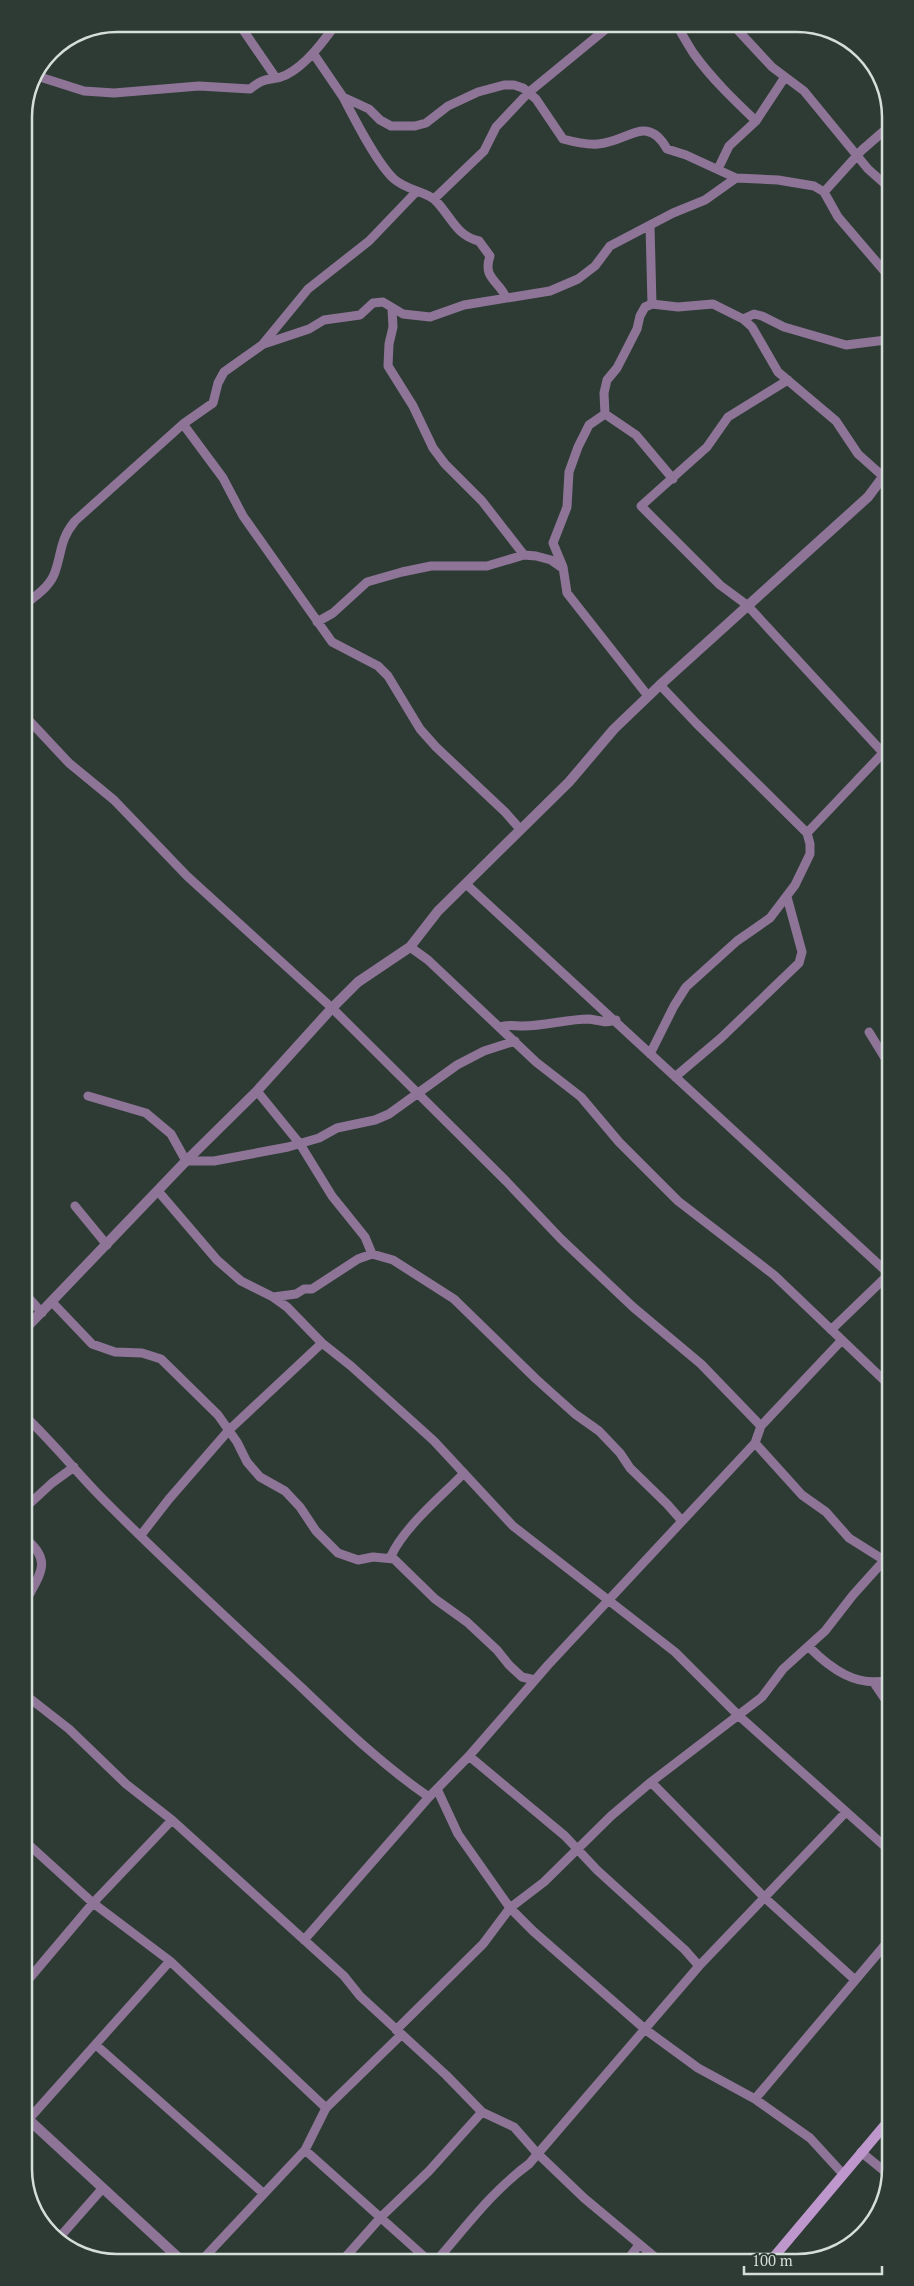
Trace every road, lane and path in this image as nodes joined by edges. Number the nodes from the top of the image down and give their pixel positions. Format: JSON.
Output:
{"nodes":[{"id":1,"x":245,"y":32,"type":"edge"},
{"id":2,"x":329,"y":32,"type":"edge"},
{"id":3,"x":601,"y":33,"type":"edge"},
{"id":4,"x":681,"y":33,"type":"edge"},
{"id":5,"x":740,"y":33,"type":"edge"},
{"id":6,"x":312,"y":53,"type":"junction"},
{"id":7,"x":43,"y":77,"type":"edge"},
{"id":8,"x":784,"y":77,"type":"junction"},
{"id":9,"x":276,"y":78,"type":"junction"},
{"id":10,"x":528,"y":93,"type":"junction"},
{"id":11,"x":343,"y":97,"type":"junction"},
{"id":12,"x":756,"y":121,"type":"junction"},
{"id":13,"x":882,"y":134,"type":"edge"},
{"id":14,"x":857,"y":156,"type":"junction"},
{"id":15,"x":718,"y":169,"type":"junction"},
{"id":16,"x":736,"y":178,"type":"junction"},
{"id":17,"x":882,"y":181,"type":"edge"},
{"id":18,"x":416,"y":192,"type":"junction"},
{"id":19,"x":824,"y":192,"type":"junction"},
{"id":20,"x":434,"y":199,"type":"junction"},
{"id":21,"x":650,"y":226,"type":"junction"},
{"id":22,"x":882,"y":268,"type":"edge"},
{"id":23,"x":506,"y":298,"type":"junction"},
{"id":24,"x":652,"y":304,"type":"junction"},
{"id":25,"x":392,"y":309,"type":"junction"},
{"id":26,"x":743,"y":319,"type":"junction"},
{"id":27,"x":882,"y":340,"type":"edge"},
{"id":28,"x":262,"y":345,"type":"junction"},
{"id":29,"x":788,"y":380,"type":"junction"},
{"id":30,"x":605,"y":414,"type":"junction"},
{"id":31,"x":183,"y":424,"type":"junction"},
{"id":32,"x":882,"y":474,"type":"edge"},
{"id":33,"x":673,"y":478,"type":"junction"},
{"id":34,"x":882,"y":481,"type":"edge"},
{"id":35,"x":524,"y":555,"type":"junction"},
{"id":36,"x":563,"y":567,"type":"junction"},
{"id":37,"x":33,"y":598,"type":"edge"},
{"id":38,"x":747,"y":605,"type":"junction"},
{"id":39,"x":317,"y":622,"type":"junction"},
{"id":40,"x":660,"y":685,"type":"junction"},
{"id":41,"x":648,"y":696,"type":"junction"},
{"id":42,"x":33,"y":724,"type":"edge"},
{"id":43,"x":882,"y":752,"type":"edge"},
{"id":44,"x":882,"y":758,"type":"edge"},
{"id":45,"x":520,"y":829,"type":"junction"},
{"id":46,"x":807,"y":833,"type":"junction"},
{"id":47,"x":466,"y":884,"type":"junction"},
{"id":48,"x":786,"y":897,"type":"junction"},
{"id":49,"x":410,"y":947,"type":"junction"},
{"id":50,"x":332,"y":1008,"type":"junction"},
{"id":51,"x":616,"y":1020,"type":"junction"},
{"id":52,"x":500,"y":1027,"type":"junction"},
{"id":53,"x":869,"y":1032,"type":"dead end"},
{"id":54,"x":515,"y":1041,"type":"junction"},
{"id":55,"x":882,"y":1053,"type":"edge"},
{"id":56,"x":650,"y":1054,"type":"junction"},
{"id":57,"x":675,"y":1077,"type":"junction"},
{"id":58,"x":257,"y":1091,"type":"junction"},
{"id":59,"x":418,"y":1092,"type":"junction"},
{"id":60,"x":88,"y":1096,"type":"dead end"},
{"id":61,"x":300,"y":1144,"type":"junction"},
{"id":62,"x":186,"y":1162,"type":"junction"},
{"id":63,"x":158,"y":1191,"type":"junction"},
{"id":64,"x":75,"y":1206,"type":"dead end"},
{"id":65,"x":107,"y":1245,"type":"junction"},
{"id":66,"x":372,"y":1254,"type":"junction"},
{"id":67,"x":882,"y":1268,"type":"edge"},
{"id":68,"x":882,"y":1280,"type":"edge"},
{"id":69,"x":273,"y":1296,"type":"junction"},
{"id":70,"x":32,"y":1302,"type":"edge"},
{"id":71,"x":52,"y":1302,"type":"junction"},
{"id":72,"x":42,"y":1313,"type":"junction"},
{"id":73,"x":32,"y":1322,"type":"edge"},
{"id":74,"x":831,"y":1330,"type":"junction"},
{"id":75,"x":841,"y":1341,"type":"junction"},
{"id":76,"x":322,"y":1343,"type":"junction"},
{"id":77,"x":882,"y":1379,"type":"edge"},
{"id":78,"x":32,"y":1424,"type":"edge"},
{"id":79,"x":761,"y":1426,"type":"junction"},
{"id":80,"x":229,"y":1430,"type":"junction"},
{"id":81,"x":755,"y":1444,"type":"junction"},
{"id":82,"x":74,"y":1467,"type":"junction"},
{"id":83,"x":464,"y":1473,"type":"junction"},
{"id":84,"x":32,"y":1501,"type":"edge"},
{"id":85,"x":682,"y":1521,"type":"junction"},
{"id":86,"x":141,"y":1534,"type":"junction"},
{"id":87,"x":32,"y":1545,"type":"edge"},
{"id":88,"x":882,"y":1556,"type":"edge"},
{"id":89,"x":394,"y":1559,"type":"junction"},
{"id":90,"x":882,"y":1563,"type":"edge"},
{"id":91,"x":32,"y":1589,"type":"edge"},
{"id":92,"x":609,"y":1600,"type":"junction"},
{"id":93,"x":809,"y":1647,"type":"junction"},
{"id":94,"x":535,"y":1680,"type":"junction"},
{"id":95,"x":882,"y":1681,"type":"edge"},
{"id":96,"x":874,"y":1683,"type":"junction"},
{"id":97,"x":882,"y":1695,"type":"edge"},
{"id":98,"x":32,"y":1700,"type":"edge"},
{"id":99,"x":738,"y":1715,"type":"junction"},
{"id":100,"x":469,"y":1756,"type":"junction"},
{"id":101,"x":651,"y":1782,"type":"junction"},
{"id":102,"x":437,"y":1789,"type":"junction"},
{"id":103,"x":429,"y":1797,"type":"junction"},
{"id":104,"x":846,"y":1812,"type":"junction"},
{"id":105,"x":172,"y":1820,"type":"junction"},
{"id":106,"x":882,"y":1844,"type":"edge"},
{"id":107,"x":32,"y":1848,"type":"edge"},
{"id":108,"x":578,"y":1850,"type":"junction"},
{"id":109,"x":765,"y":1898,"type":"junction"},
{"id":110,"x":94,"y":1903,"type":"junction"},
{"id":111,"x":510,"y":1908,"type":"junction"},
{"id":112,"x":304,"y":1940,"type":"junction"},
{"id":113,"x":882,"y":1948,"type":"edge"},
{"id":114,"x":170,"y":1961,"type":"junction"},
{"id":115,"x":699,"y":1966,"type":"junction"},
{"id":116,"x":32,"y":1975,"type":"edge"},
{"id":117,"x":854,"y":1979,"type":"junction"},
{"id":118,"x":646,"y":2030,"type":"junction"},
{"id":119,"x":398,"y":2032,"type":"junction"},
{"id":120,"x":96,"y":2046,"type":"junction"},
{"id":121,"x":755,"y":2099,"type":"junction"},
{"id":122,"x":326,"y":2108,"type":"junction"},
{"id":123,"x":482,"y":2112,"type":"junction"},
{"id":124,"x":32,"y":2117,"type":"edge"},
{"id":125,"x":32,"y":2123,"type":"edge"},
{"id":126,"x":882,"y":2128,"type":"edge"},
{"id":127,"x":305,"y":2150,"type":"junction"},
{"id":128,"x":536,"y":2152,"type":"junction"},
{"id":129,"x":861,"y":2152,"type":"junction"},
{"id":130,"x":882,"y":2169,"type":"edge"},
{"id":131,"x":843,"y":2174,"type":"junction"},
{"id":132,"x":102,"y":2189,"type":"junction"},
{"id":133,"x":263,"y":2193,"type":"junction"},
{"id":134,"x":381,"y":2217,"type":"junction"},
{"id":135,"x":63,"y":2234,"type":"edge"},
{"id":136,"x":639,"y":2245,"type":"junction"},
{"id":137,"x":173,"y":2253,"type":"edge"},
{"id":138,"x":208,"y":2253,"type":"edge"},
{"id":139,"x":348,"y":2253,"type":"edge"},
{"id":140,"x":421,"y":2253,"type":"edge"},
{"id":141,"x":443,"y":2253,"type":"edge"},
{"id":142,"x":632,"y":2254,"type":"edge"},
{"id":143,"x":650,"y":2254,"type":"edge"},
{"id":144,"x":776,"y":2254,"type":"edge"}],
"edges":[{"from":1,"to":9,"type":"street"},
{"from":2,"to":6,"type":"street"},
{"from":3,"to":10,"type":"street"},
{"from":4,"to":12,"type":"street"},
{"from":5,"to":8,"type":"street"},
{"from":6,"to":9,"type":"street"},
{"from":6,"to":11,"type":"street"},
{"from":7,"to":9,"type":"street"},
{"from":8,"to":12,"type":"street"},
{"from":8,"to":14,"type":"street"},
{"from":10,"to":11,"type":"street"},
{"from":10,"to":15,"type":"street"},
{"from":10,"to":20,"type":"street"},
{"from":11,"to":18,"type":"street"},
{"from":12,"to":15,"type":"street"},
{"from":13,"to":14,"type":"street"},
{"from":14,"to":17,"type":"street"},
{"from":14,"to":19,"type":"street"},
{"from":15,"to":16,"type":"street"},
{"from":16,"to":19,"type":"street"},
{"from":16,"to":21,"type":"street"},
{"from":18,"to":20,"type":"street"},
{"from":18,"to":28,"type":"street"},
{"from":19,"to":22,"type":"street"},
{"from":20,"to":23,"type":"street"},
{"from":21,"to":23,"type":"street"},
{"from":21,"to":24,"type":"street"},
{"from":23,"to":25,"type":"street"},
{"from":24,"to":26,"type":"street"},
{"from":24,"to":30,"type":"street"},
{"from":25,"to":28,"type":"street"},
{"from":25,"to":35,"type":"street"},
{"from":26,"to":27,"type":"street"},
{"from":26,"to":29,"type":"street"},
{"from":28,"to":31,"type":"street"},
{"from":29,"to":32,"type":"street"},
{"from":29,"to":33,"type":"street"},
{"from":30,"to":33,"type":"street"},
{"from":30,"to":36,"type":"street"},
{"from":31,"to":37,"type":"street"},
{"from":31,"to":39,"type":"street"},
{"from":33,"to":38,"type":"street"},
{"from":34,"to":38,"type":"street"},
{"from":35,"to":36,"type":"street"},
{"from":35,"to":39,"type":"street"},
{"from":36,"to":41,"type":"street"},
{"from":38,"to":40,"type":"street"},
{"from":38,"to":43,"type":"street"},
{"from":39,"to":45,"type":"street"},
{"from":40,"to":41,"type":"street"},
{"from":40,"to":46,"type":"street"},
{"from":41,"to":45,"type":"street"},
{"from":42,"to":50,"type":"street"},
{"from":44,"to":46,"type":"street"},
{"from":45,"to":47,"type":"street"},
{"from":46,"to":48,"type":"street"},
{"from":47,"to":49,"type":"street"},
{"from":47,"to":51,"type":"street"},
{"from":48,"to":56,"type":"street"},
{"from":48,"to":57,"type":"street"},
{"from":49,"to":50,"type":"street"},
{"from":49,"to":52,"type":"street"},
{"from":50,"to":58,"type":"street"},
{"from":50,"to":59,"type":"street"},
{"from":51,"to":52,"type":"street"},
{"from":51,"to":56,"type":"street"},
{"from":52,"to":54,"type":"street"},
{"from":53,"to":55,"type":"street"},
{"from":54,"to":59,"type":"street"},
{"from":54,"to":74,"type":"street"},
{"from":56,"to":57,"type":"street"},
{"from":57,"to":67,"type":"street"},
{"from":58,"to":61,"type":"street"},
{"from":58,"to":62,"type":"street"},
{"from":59,"to":61,"type":"street"},
{"from":59,"to":79,"type":"street"},
{"from":60,"to":62,"type":"street"},
{"from":61,"to":62,"type":"street"},
{"from":61,"to":66,"type":"street"},
{"from":62,"to":63,"type":"street"},
{"from":63,"to":65,"type":"street"},
{"from":63,"to":69,"type":"street"},
{"from":64,"to":65,"type":"street"},
{"from":65,"to":71,"type":"street"},
{"from":66,"to":69,"type":"street"},
{"from":66,"to":85,"type":"street"},
{"from":68,"to":74,"type":"street"},
{"from":69,"to":76,"type":"street"},
{"from":70,"to":72,"type":"street"},
{"from":71,"to":72,"type":"street"},
{"from":71,"to":80,"type":"street"},
{"from":72,"to":73,"type":"street"},
{"from":74,"to":75,"type":"street"},
{"from":75,"to":77,"type":"street"},
{"from":75,"to":79,"type":"street"},
{"from":76,"to":80,"type":"street"},
{"from":76,"to":83,"type":"street"},
{"from":78,"to":82,"type":"street"},
{"from":79,"to":81,"type":"street"},
{"from":80,"to":86,"type":"street"},
{"from":80,"to":89,"type":"street"},
{"from":81,"to":85,"type":"street"},
{"from":81,"to":88,"type":"street"},
{"from":82,"to":84,"type":"street"},
{"from":82,"to":86,"type":"street"},
{"from":83,"to":89,"type":"street"},
{"from":83,"to":92,"type":"street"},
{"from":85,"to":92,"type":"street"},
{"from":86,"to":103,"type":"street"},
{"from":87,"to":91,"type":"street"},
{"from":89,"to":94,"type":"street"},
{"from":90,"to":93,"type":"street"},
{"from":92,"to":94,"type":"street"},
{"from":92,"to":99,"type":"street"},
{"from":93,"to":96,"type":"street"},
{"from":93,"to":99,"type":"street"},
{"from":94,"to":100,"type":"street"},
{"from":95,"to":96,"type":"street"},
{"from":96,"to":97,"type":"street"},
{"from":98,"to":105,"type":"street"},
{"from":99,"to":101,"type":"street"},
{"from":99,"to":104,"type":"street"},
{"from":100,"to":102,"type":"street"},
{"from":100,"to":108,"type":"street"},
{"from":101,"to":108,"type":"street"},
{"from":101,"to":109,"type":"street"},
{"from":102,"to":103,"type":"street"},
{"from":102,"to":111,"type":"street"},
{"from":103,"to":112,"type":"street"},
{"from":104,"to":106,"type":"street"},
{"from":104,"to":109,"type":"street"},
{"from":105,"to":110,"type":"street"},
{"from":105,"to":112,"type":"street"},
{"from":107,"to":110,"type":"street"},
{"from":108,"to":111,"type":"street"},
{"from":108,"to":115,"type":"street"},
{"from":109,"to":115,"type":"street"},
{"from":109,"to":117,"type":"street"},
{"from":110,"to":114,"type":"street"},
{"from":110,"to":116,"type":"street"},
{"from":111,"to":118,"type":"street"},
{"from":111,"to":119,"type":"street"},
{"from":112,"to":119,"type":"street"},
{"from":113,"to":117,"type":"street"},
{"from":114,"to":120,"type":"street"},
{"from":114,"to":122,"type":"street"},
{"from":115,"to":118,"type":"street"},
{"from":117,"to":121,"type":"street"},
{"from":118,"to":121,"type":"street"},
{"from":118,"to":128,"type":"street"},
{"from":119,"to":122,"type":"street"},
{"from":119,"to":123,"type":"street"},
{"from":120,"to":124,"type":"street"},
{"from":120,"to":133,"type":"street"},
{"from":121,"to":131,"type":"street"},
{"from":122,"to":127,"type":"street"},
{"from":123,"to":128,"type":"street"},
{"from":123,"to":134,"type":"street"},
{"from":125,"to":132,"type":"street"},
{"from":126,"to":129,"type":"main road"},
{"from":127,"to":133,"type":"street"},
{"from":127,"to":134,"type":"street"},
{"from":128,"to":136,"type":"street"},
{"from":128,"to":141,"type":"street"},
{"from":129,"to":130,"type":"street"},
{"from":129,"to":131,"type":"main road"},
{"from":131,"to":144,"type":"main road"},
{"from":132,"to":135,"type":"street"},
{"from":132,"to":137,"type":"street"},
{"from":133,"to":138,"type":"street"},
{"from":134,"to":139,"type":"street"},
{"from":134,"to":140,"type":"street"},
{"from":136,"to":142,"type":"street"},
{"from":136,"to":143,"type":"street"}]}
